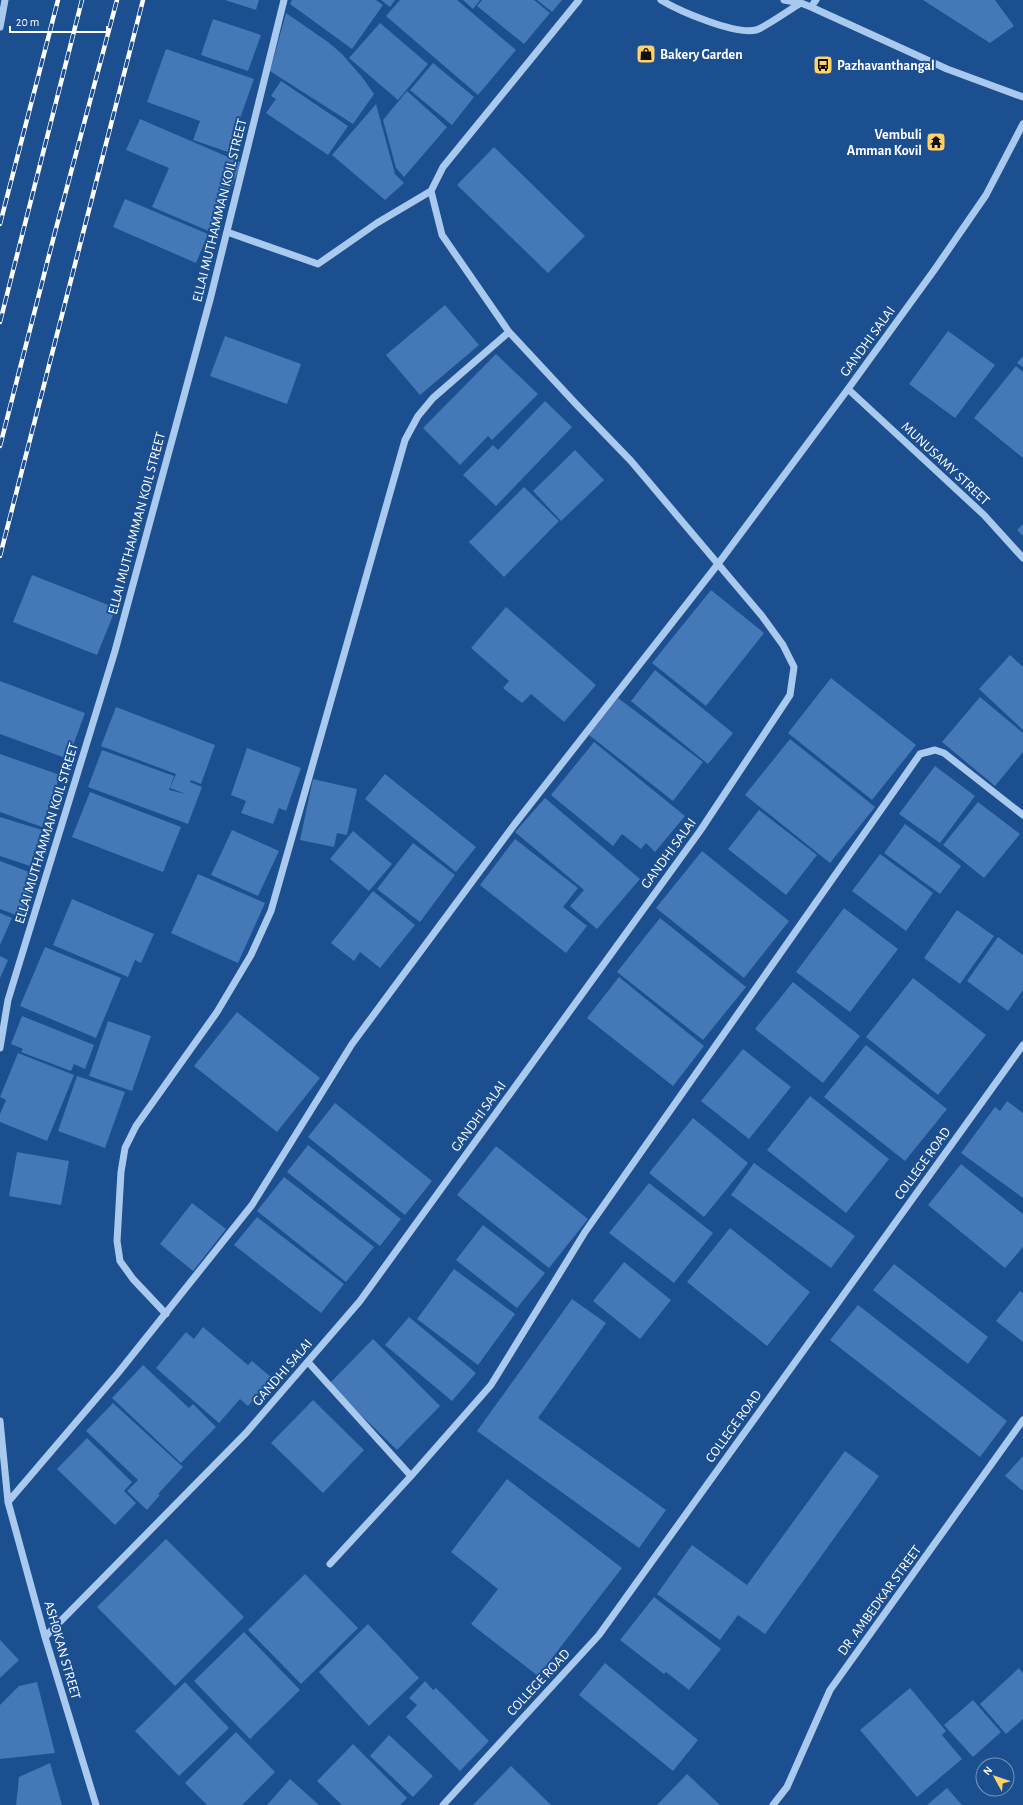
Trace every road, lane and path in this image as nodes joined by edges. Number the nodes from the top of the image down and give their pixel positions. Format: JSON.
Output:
{"nodes":[{"id":1,"x":6,"y":0,"type":"edge"},
{"id":2,"x":284,"y":0,"type":"edge"},
{"id":3,"x":579,"y":0,"type":"edge"},
{"id":4,"x":661,"y":0,"type":"edge"},
{"id":5,"x":784,"y":0,"type":"edge"},
{"id":6,"x":816,"y":0,"type":"edge"},
{"id":7,"x":799,"y":2,"type":"edge"},
{"id":8,"x":811,"y":7,"type":"junction"},
{"id":9,"x":0,"y":27,"type":"edge"},
{"id":10,"x":1023,"y":97,"type":"edge"},
{"id":11,"x":1023,"y":124,"type":"edge"},
{"id":12,"x":431,"y":191,"type":"junction"},
{"id":13,"x":227,"y":232,"type":"junction"},
{"id":14,"x":509,"y":332,"type":"junction"},
{"id":15,"x":848,"y":389,"type":"junction"},
{"id":16,"x":1023,"y":558,"type":"edge"},
{"id":17,"x":718,"y":564,"type":"junction"},
{"id":18,"x":1023,"y":815,"type":"edge"},
{"id":19,"x":1023,"y":1045,"type":"edge"},
{"id":20,"x":0,"y":1048,"type":"edge"},
{"id":21,"x":166,"y":1314,"type":"junction"},
{"id":22,"x":308,"y":1362,"type":"junction"},
{"id":23,"x":1023,"y":1420,"type":"edge"},
{"id":24,"x":0,"y":1421,"type":"edge"},
{"id":25,"x":411,"y":1476,"type":"junction"},
{"id":26,"x":8,"y":1502,"type":"junction"},
{"id":27,"x":330,"y":1564,"type":"dead end"},
{"id":28,"x":45,"y":1637,"type":"junction"},
{"id":29,"x":96,"y":1805,"type":"edge"},
{"id":30,"x":443,"y":1805,"type":"edge"},
{"id":31,"x":773,"y":1805,"type":"edge"}],
"edges":[{"from":1,"to":9,"type":"street"},
{"from":2,"to":13,"type":"street","name":"ELLAI MUTHAMMAN KOIL STREET"},
{"from":3,"to":12,"type":"street"},
{"from":4,"to":7,"type":"street"},
{"from":5,"to":7,"type":"street"},
{"from":6,"to":8,"type":"street"},
{"from":7,"to":8,"type":"street"},
{"from":8,"to":10,"type":"street"},
{"from":11,"to":15,"type":"street","name":"GANDHI SALAI"},
{"from":12,"to":13,"type":"street"},
{"from":12,"to":14,"type":"street"},
{"from":13,"to":20,"type":"street","name":"ELLAI MUTHAMMAN KOIL STREET"},
{"from":14,"to":17,"type":"street"},
{"from":14,"to":21,"type":"street"},
{"from":15,"to":16,"type":"street","name":"MUNUSAMY STREET"},
{"from":15,"to":17,"type":"street","name":"GANDHI SALAI"},
{"from":17,"to":21,"type":"street","name":"GANDHI SALAI"},
{"from":17,"to":22,"type":"street","name":"GANDHI SALAI"},
{"from":18,"to":25,"type":"street"},
{"from":19,"to":30,"type":"street","name":"COLLEGE ROAD"},
{"from":21,"to":26,"type":"street","name":"GANDHI SALAI"},
{"from":22,"to":25,"type":"street"},
{"from":22,"to":28,"type":"street","name":"GANDHI SALAI"},
{"from":23,"to":31,"type":"street","name":"DR. AMBEDKAR STREET"},
{"from":24,"to":26,"type":"street"},
{"from":25,"to":27,"type":"street"},
{"from":26,"to":28,"type":"street","name":"ASHOKAN STREET"},
{"from":28,"to":29,"type":"street","name":"ASHOKAN STREET"}]}
